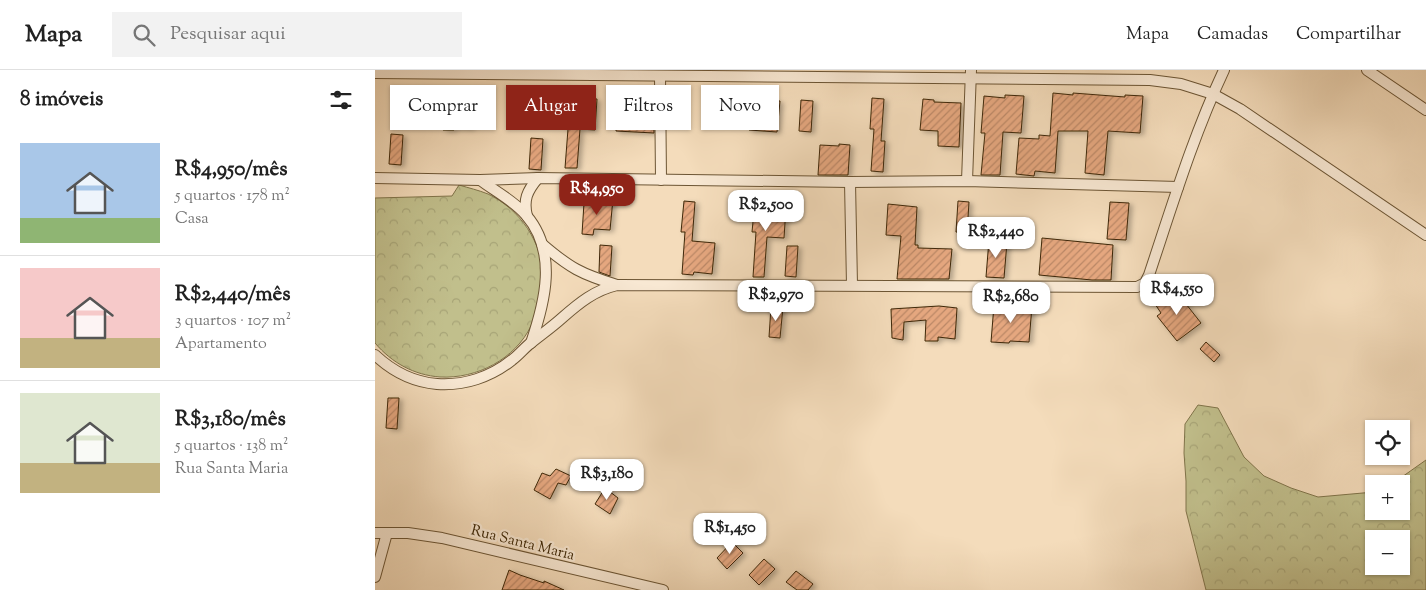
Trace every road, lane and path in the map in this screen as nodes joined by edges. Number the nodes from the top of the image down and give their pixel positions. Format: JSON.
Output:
{"nodes":[{"id":1,"x":1224,"y":70,"type":"edge"},
{"id":2,"x":1367,"y":70,"type":"edge"},
{"id":3,"x":375,"y":73,"type":"edge"},
{"id":4,"x":971,"y":74,"type":"edge"},
{"id":5,"x":660,"y":76,"type":"junction"},
{"id":6,"x":1213,"y":94,"type":"junction"},
{"id":7,"x":1426,"y":110,"type":"edge"},
{"id":8,"x":375,"y":178,"type":"edge"},
{"id":9,"x":538,"y":178,"type":"junction"},
{"id":10,"x":480,"y":180,"type":"junction"},
{"id":11,"x":661,"y":180,"type":"junction"},
{"id":12,"x":967,"y":181,"type":"junction"},
{"id":13,"x":850,"y":182,"type":"junction"},
{"id":14,"x":1178,"y":187,"type":"junction"},
{"id":15,"x":527,"y":216,"type":"junction"},
{"id":16,"x":1426,"y":235,"type":"edge"},
{"id":17,"x":542,"y":244,"type":"junction"},
{"id":18,"x":617,"y":285,"type":"junction"},
{"id":19,"x":852,"y":285,"type":"junction"},
{"id":20,"x":531,"y":343,"type":"junction"},
{"id":21,"x":375,"y":355,"type":"edge"},
{"id":22,"x":375,"y":533,"type":"edge"},
{"id":23,"x":387,"y":533,"type":"junction"},
{"id":24,"x":375,"y":577,"type":"edge"},
{"id":25,"x":649,"y":588,"type":"edge"},
{"id":26,"x":663,"y":590,"type":"edge"}],
"edges":[{"from":1,"to":6,"type":"street"},
{"from":2,"to":7,"type":"street"},
{"from":3,"to":5,"type":"street"},
{"from":4,"to":5,"type":"street"},
{"from":4,"to":6,"type":"street"},
{"from":4,"to":12,"type":"street"},
{"from":5,"to":11,"type":"street"},
{"from":6,"to":14,"type":"street"},
{"from":6,"to":16,"type":"street"},
{"from":8,"to":10,"type":"street"},
{"from":9,"to":10,"type":"street"},
{"from":9,"to":11,"type":"street"},
{"from":9,"to":15,"type":"street"},
{"from":10,"to":15,"type":"street"},
{"from":11,"to":13,"type":"street"},
{"from":12,"to":13,"type":"street"},
{"from":12,"to":14,"type":"street"},
{"from":13,"to":19,"type":"street"},
{"from":14,"to":19,"type":"street"},
{"from":15,"to":17,"type":"street"},
{"from":17,"to":18,"type":"street"},
{"from":17,"to":20,"type":"street"},
{"from":18,"to":19,"type":"street"},
{"from":18,"to":20,"type":"street"},
{"from":20,"to":21,"type":"street"},
{"from":22,"to":23,"type":"street","name":"Rua Santa Maria"},
{"from":23,"to":24,"type":"street"},
{"from":23,"to":25,"type":"street","name":"Rua Santa Maria"},
{"from":25,"to":26,"type":"street","name":"Rua Santa Maria"}]}
